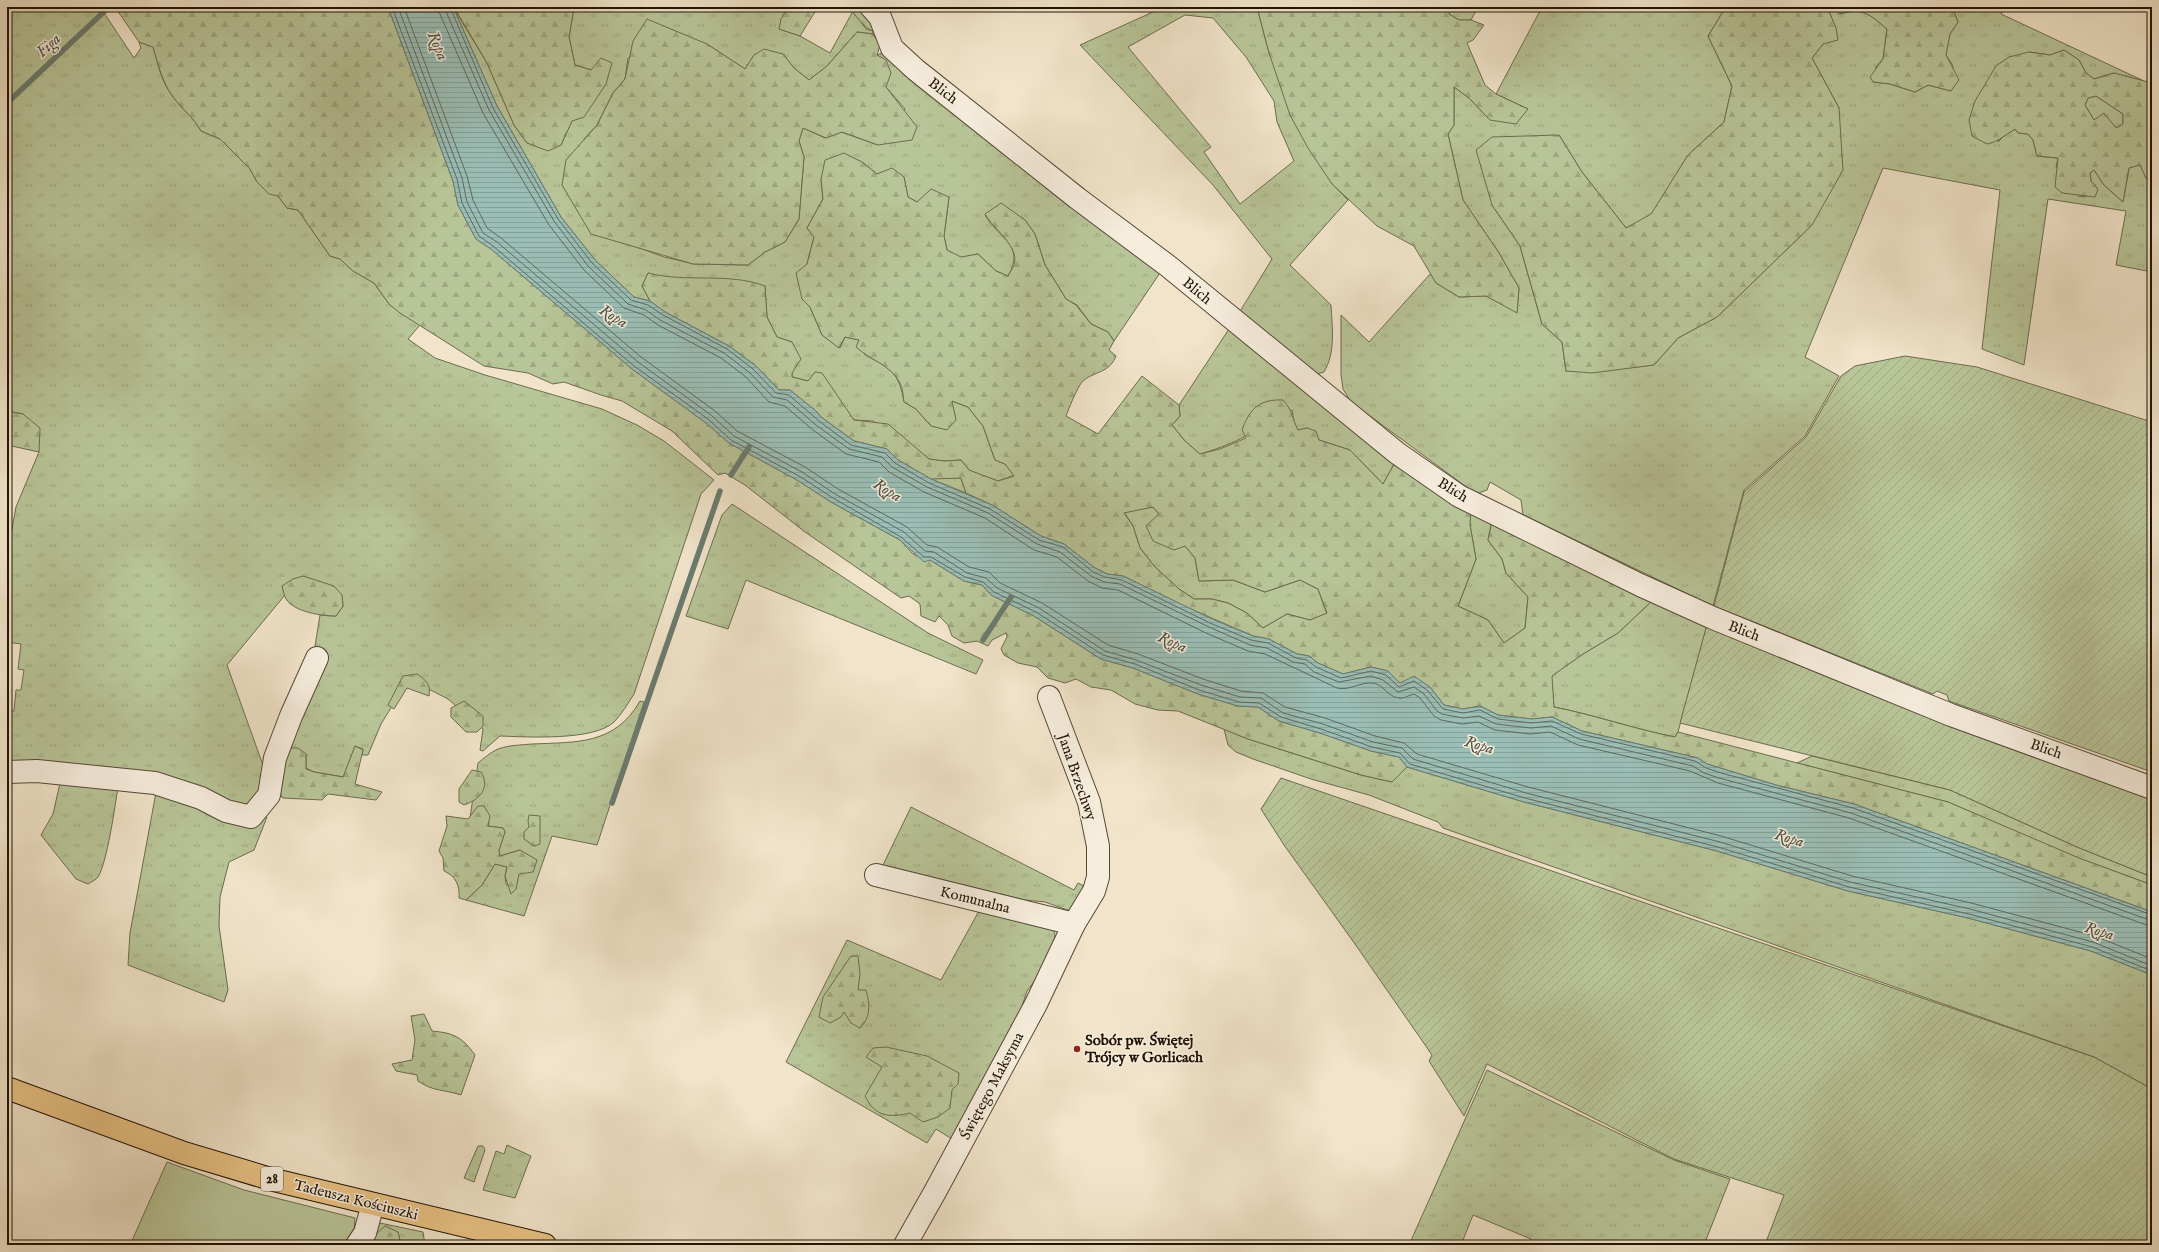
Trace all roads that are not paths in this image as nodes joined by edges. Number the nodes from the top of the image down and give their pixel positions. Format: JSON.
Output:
{"nodes":[{"id":1,"x":871,"y":7,"type":"edge"},
{"id":2,"x":317,"y":658,"type":"dead end"},
{"id":3,"x":1049,"y":697,"type":"dead end"},
{"id":4,"x":7,"y":772,"type":"edge"},
{"id":5,"x":2152,"y":788,"type":"edge"},
{"id":6,"x":876,"y":875,"type":"dead end"},
{"id":7,"x":1074,"y":924,"type":"junction"},
{"id":8,"x":8,"y":1093,"type":"edge"},
{"id":9,"x":373,"y":1204,"type":"junction"},
{"id":10,"x":357,"y":1245,"type":"edge"},
{"id":11,"x":545,"y":1245,"type":"edge"},
{"id":12,"x":905,"y":1245,"type":"edge"}],
"edges":[{"from":1,"to":5,"type":"street","name":"Blich"},
{"from":2,"to":4,"type":"street"},
{"from":3,"to":7,"type":"street","name":"Jana Brzechwy"},
{"from":6,"to":7,"type":"street","name":"Komunalna"},
{"from":7,"to":12,"type":"street","name":"Świętego Maksyma"},
{"from":8,"to":9,"type":"main road","name":"Tadeusza Kościuszki","number":"28"},
{"from":9,"to":10,"type":"street"},
{"from":9,"to":11,"type":"main road","name":"Tadeusza Kościuszki","number":"28"}]}
